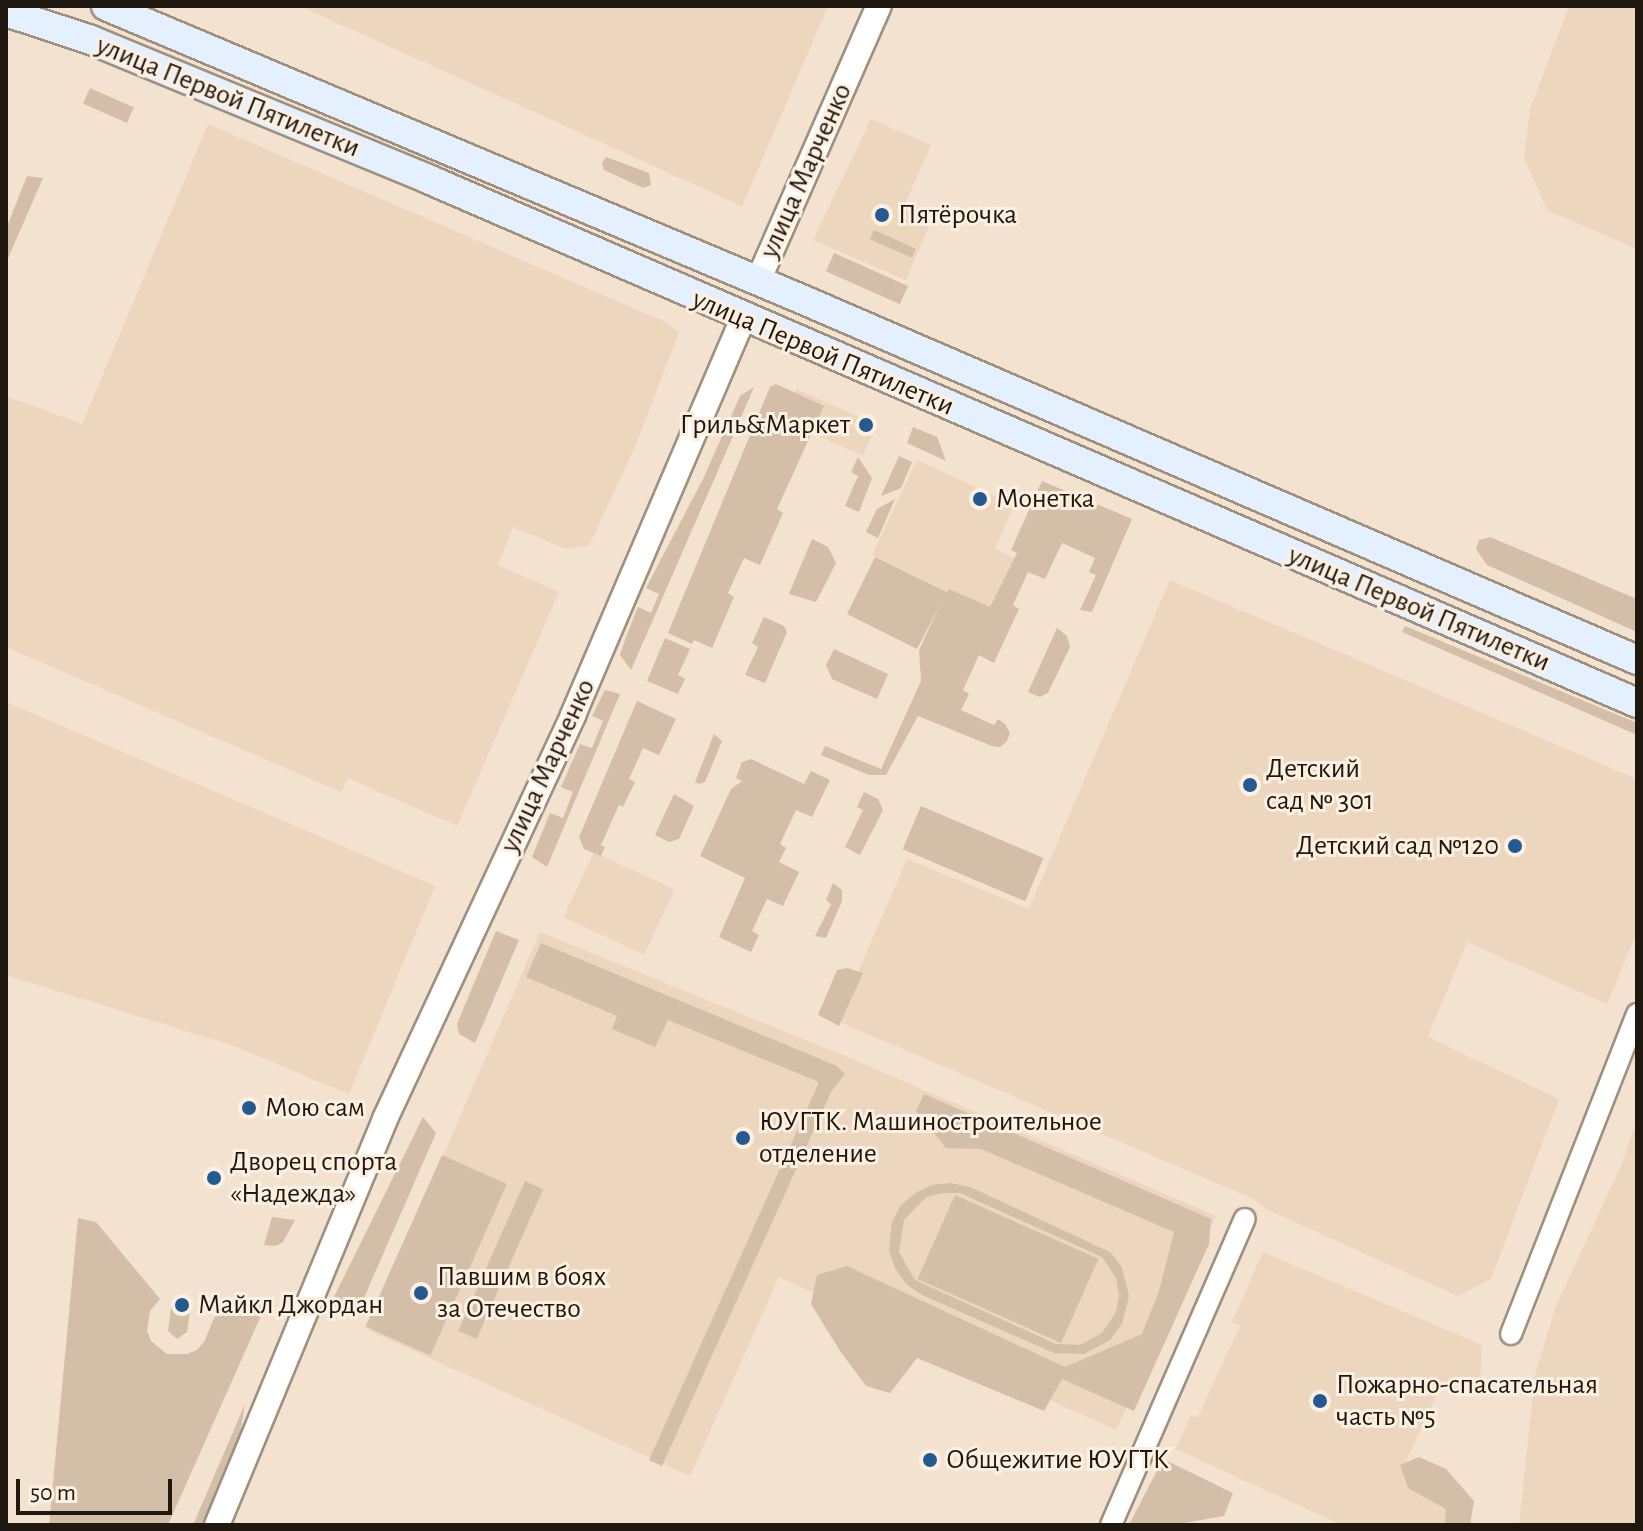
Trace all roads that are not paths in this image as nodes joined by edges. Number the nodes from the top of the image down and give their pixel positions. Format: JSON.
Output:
{"nodes":[{"id":1,"x":106,"y":6,"type":"edge"},
{"id":2,"x":879,"y":6,"type":"edge"},
{"id":3,"x":6,"y":12,"type":"edge"},
{"id":4,"x":758,"y":281,"type":"junction"},
{"id":5,"x":743,"y":318,"type":"junction"},
{"id":6,"x":1637,"y":660,"type":"edge"},
{"id":7,"x":1637,"y":703,"type":"edge"},
{"id":8,"x":1637,"y":1014,"type":"edge"},
{"id":9,"x":1245,"y":1219,"type":"dead end"},
{"id":10,"x":1511,"y":1334,"type":"dead end"},
{"id":11,"x":217,"y":1525,"type":"edge"},
{"id":12,"x":1111,"y":1525,"type":"edge"}],
"edges":[{"from":1,"to":4,"type":"main road","name":"улица Первой Пятилетки"},
{"from":2,"to":4,"type":"street","name":"улица Марченко"},
{"from":3,"to":5,"type":"main road","name":"улица Первой Пятилетки"},
{"from":4,"to":5,"type":"main road","name":"улица Марченко"},
{"from":4,"to":6,"type":"main road","name":"улица Первой Пятилетки"},
{"from":5,"to":7,"type":"main road","name":"улица Первой Пятилетки"},
{"from":5,"to":11,"type":"street","name":"улица Марченко"},
{"from":8,"to":10,"type":"street"},
{"from":9,"to":12,"type":"street"}]}
